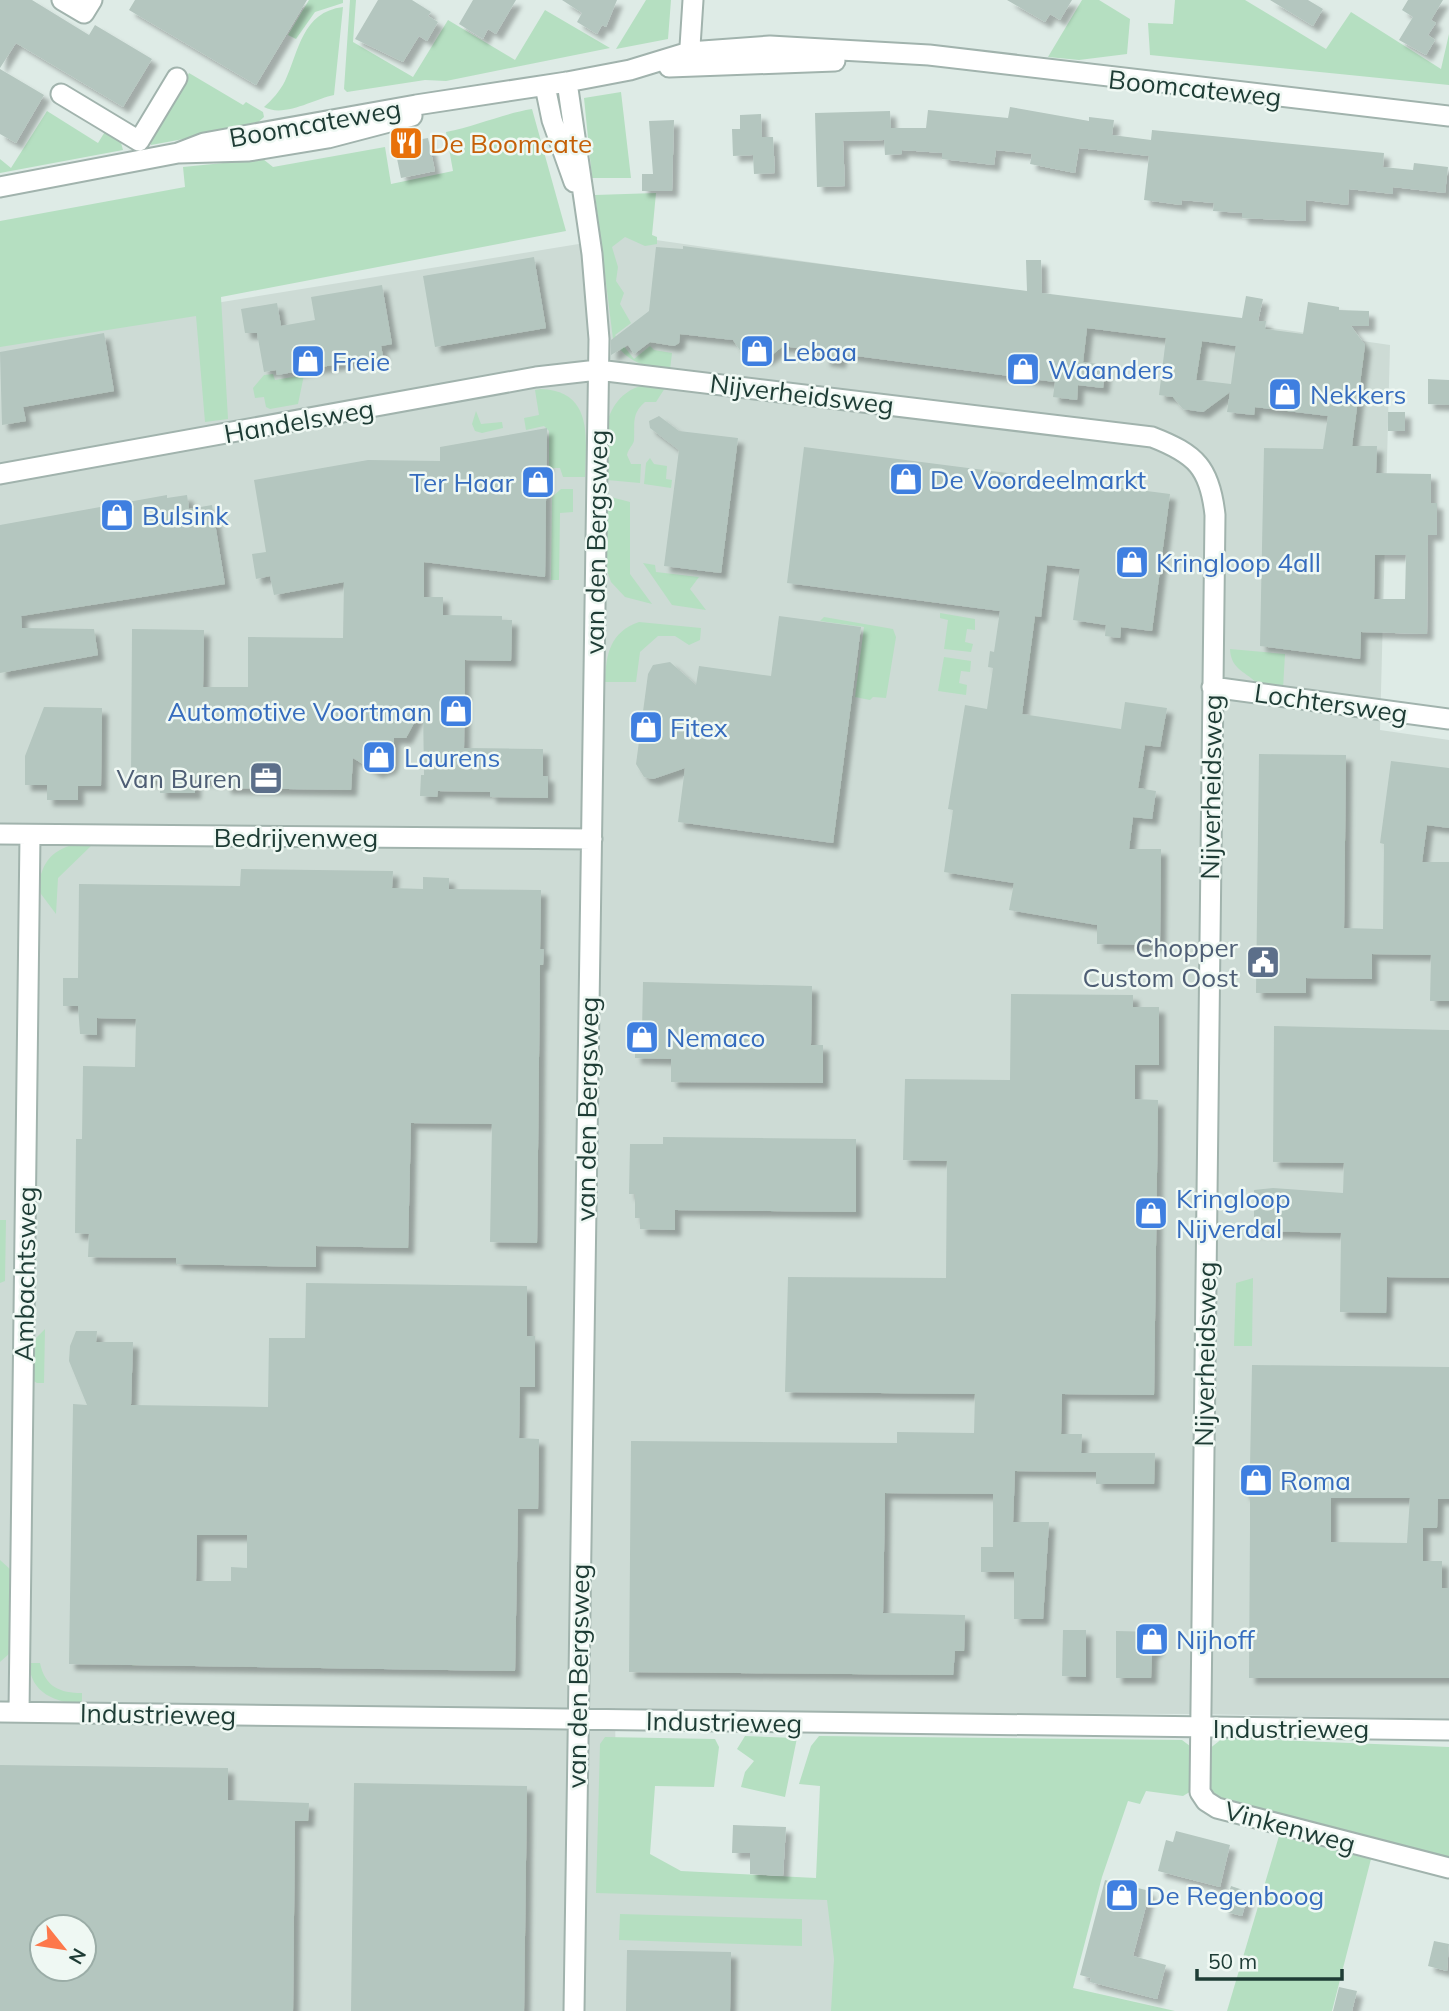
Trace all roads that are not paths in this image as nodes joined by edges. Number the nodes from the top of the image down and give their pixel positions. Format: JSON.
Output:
{"nodes":[{"id":1,"x":62,"y":0,"type":"edge"},
{"id":2,"x":92,"y":0,"type":"edge"},
{"id":3,"x":693,"y":0,"type":"edge"},
{"id":4,"x":689,"y":59,"type":"junction"},
{"id":5,"x":177,"y":78,"type":"dead end"},
{"id":6,"x":567,"y":82,"type":"junction"},
{"id":7,"x":545,"y":86,"type":"junction"},
{"id":8,"x":61,"y":94,"type":"dead end"},
{"id":9,"x":1449,"y":116,"type":"edge"},
{"id":10,"x":140,"y":150,"type":"junction"},
{"id":11,"x":0,"y":187,"type":"edge"},
{"id":12,"x":583,"y":208,"type":"junction"},
{"id":13,"x":598,"y":370,"type":"junction"},
{"id":14,"x":0,"y":474,"type":"edge"},
{"id":15,"x":1212,"y":687,"type":"junction"},
{"id":16,"x":1449,"y":719,"type":"edge"},
{"id":17,"x":0,"y":834,"type":"edge"},
{"id":18,"x":30,"y":835,"type":"junction"},
{"id":19,"x":592,"y":839,"type":"junction"},
{"id":20,"x":9,"y":1712,"type":"edge"},
{"id":21,"x":577,"y":1720,"type":"junction"},
{"id":22,"x":1200,"y":1727,"type":"junction"},
{"id":23,"x":1449,"y":1730,"type":"edge"},
{"id":24,"x":1449,"y":1868,"type":"edge"},
{"id":25,"x":573,"y":2011,"type":"edge"}],
"edges":[{"from":1,"to":2,"type":"street"},
{"from":3,"to":4,"type":"street"},
{"from":4,"to":6,"type":"street","name":"Boomcateweg"},
{"from":4,"to":9,"type":"street","name":"Boomcateweg"},
{"from":5,"to":10,"type":"street"},
{"from":6,"to":7,"type":"street","name":"Boomcateweg"},
{"from":6,"to":12,"type":"street","name":"van den Bergsweg"},
{"from":7,"to":10,"type":"street","name":"Boomcateweg"},
{"from":7,"to":12,"type":"street","name":"van den Bergsweg"},
{"from":8,"to":10,"type":"street"},
{"from":10,"to":11,"type":"street","name":"Boomcateweg"},
{"from":12,"to":13,"type":"street","name":"van den Bergsweg"},
{"from":13,"to":14,"type":"street","name":"Handelsweg"},
{"from":13,"to":15,"type":"street","name":"Nijverheidsweg"},
{"from":13,"to":19,"type":"street","name":"van den Bergsweg"},
{"from":15,"to":16,"type":"street","name":"Lochtersweg"},
{"from":15,"to":22,"type":"street","name":"Nijverheidsweg"},
{"from":17,"to":18,"type":"street","name":"Bedrijvenweg"},
{"from":18,"to":19,"type":"street","name":"Bedrijvenweg"},
{"from":18,"to":20,"type":"street","name":"Ambachtsweg"},
{"from":19,"to":21,"type":"street","name":"van den Bergsweg"},
{"from":20,"to":21,"type":"street","name":"Industrieweg"},
{"from":21,"to":22,"type":"street","name":"Industrieweg"},
{"from":21,"to":25,"type":"street","name":"van den Bergsweg"},
{"from":22,"to":23,"type":"street","name":"Industrieweg"},
{"from":22,"to":24,"type":"street","name":"Vinkenweg"}]}
